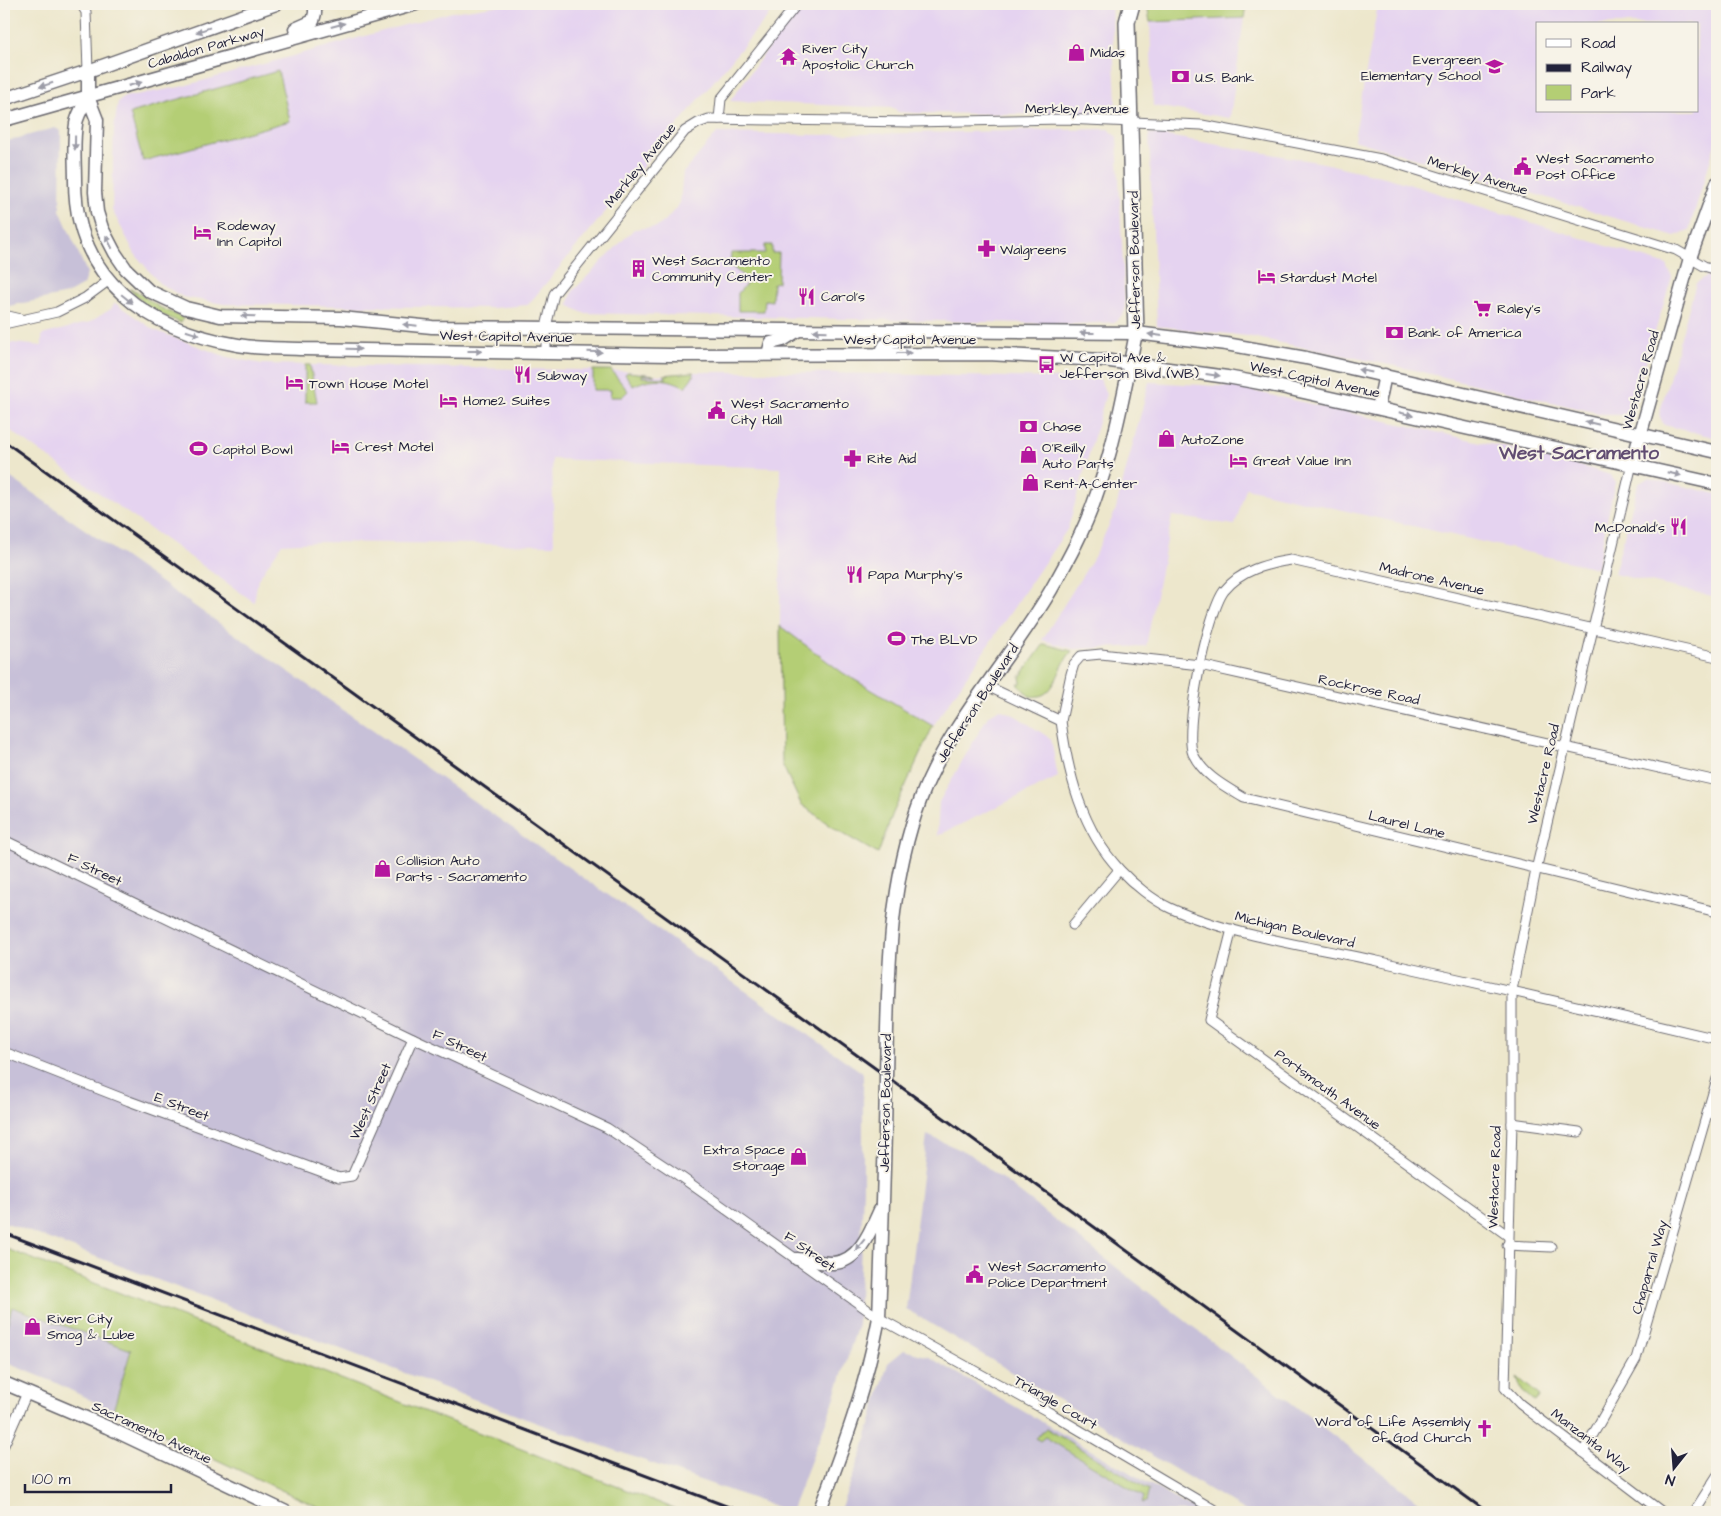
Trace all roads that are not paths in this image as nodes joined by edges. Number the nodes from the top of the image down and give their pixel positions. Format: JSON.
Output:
{"nodes":[{"id":1,"x":82,"y":4,"type":"edge"},
{"id":2,"x":276,"y":4,"type":"edge"},
{"id":3,"x":315,"y":4,"type":"edge"},
{"id":4,"x":416,"y":4,"type":"edge"},
{"id":5,"x":797,"y":4,"type":"edge"},
{"id":6,"x":1120,"y":4,"type":"edge"},
{"id":7,"x":1132,"y":4,"type":"edge"},
{"id":8,"x":1127,"y":22,"type":"junction"},
{"id":9,"x":241,"y":53,"type":"junction"},
{"id":10,"x":88,"y":71,"type":"junction"},
{"id":11,"x":88,"y":97,"type":"junction"},
{"id":12,"x":4,"y":99,"type":"edge"},
{"id":13,"x":719,"y":119,"type":"junction"},
{"id":14,"x":4,"y":120,"type":"edge"},
{"id":15,"x":1132,"y":122,"type":"junction"},
{"id":16,"x":1717,"y":183,"type":"edge"},
{"id":17,"x":1690,"y":258,"type":"junction"},
{"id":18,"x":126,"y":269,"type":"junction"},
{"id":19,"x":1717,"y":270,"type":"edge"},
{"id":20,"x":108,"y":281,"type":"junction"},
{"id":21,"x":4,"y":315,"type":"edge"},
{"id":22,"x":21,"y":319,"type":"junction"},
{"id":23,"x":4,"y":324,"type":"edge"},
{"id":24,"x":546,"y":327,"type":"junction"},
{"id":25,"x":797,"y":331,"type":"junction"},
{"id":26,"x":928,"y":332,"type":"junction"},
{"id":27,"x":1136,"y":333,"type":"junction"},
{"id":28,"x":546,"y":351,"type":"junction"},
{"id":29,"x":881,"y":353,"type":"junction"},
{"id":30,"x":768,"y":354,"type":"junction"},
{"id":31,"x":1129,"y":364,"type":"junction"},
{"id":32,"x":1385,"y":375,"type":"junction"},
{"id":33,"x":1378,"y":408,"type":"junction"},
{"id":34,"x":1640,"y":434,"type":"junction"},
{"id":35,"x":1717,"y":452,"type":"edge"},
{"id":36,"x":1632,"y":464,"type":"junction"},
{"id":37,"x":1717,"y":484,"type":"edge"},
{"id":38,"x":1592,"y":628,"type":"junction"},
{"id":39,"x":1717,"y":657,"type":"edge"},
{"id":40,"x":1200,"y":665,"type":"junction"},
{"id":41,"x":987,"y":686,"type":"junction"},
{"id":42,"x":1061,"y":721,"type":"junction"},
{"id":43,"x":1565,"y":746,"type":"junction"},
{"id":44,"x":1717,"y":781,"type":"edge"},
{"id":45,"x":4,"y":840,"type":"edge"},
{"id":46,"x":1119,"y":870,"type":"junction"},
{"id":47,"x":1536,"y":870,"type":"junction"},
{"id":48,"x":1717,"y":912,"type":"edge"},
{"id":49,"x":1073,"y":925,"type":"dead end"},
{"id":50,"x":1232,"y":929,"type":"junction"},
{"id":51,"x":1512,"y":990,"type":"junction"},
{"id":52,"x":412,"y":1038,"type":"junction"},
{"id":53,"x":1717,"y":1039,"type":"edge"},
{"id":54,"x":4,"y":1052,"type":"edge"},
{"id":55,"x":1717,"y":1079,"type":"edge"},
{"id":56,"x":1512,"y":1123,"type":"junction"},
{"id":57,"x":1578,"y":1132,"type":"dead end"},
{"id":58,"x":352,"y":1176,"type":"joint"},
{"id":59,"x":883,"y":1203,"type":"junction"},
{"id":60,"x":1507,"y":1235,"type":"junction"},
{"id":61,"x":1507,"y":1245,"type":"junction"},
{"id":62,"x":1551,"y":1247,"type":"dead end"},
{"id":63,"x":797,"y":1259,"type":"junction"},
{"id":64,"x":879,"y":1318,"type":"junction"},
{"id":65,"x":4,"y":1383,"type":"edge"},
{"id":66,"x":1505,"y":1388,"type":"joint"},
{"id":67,"x":27,"y":1393,"type":"junction"},
{"id":68,"x":8,"y":1425,"type":"edge"},
{"id":69,"x":4,"y":1445,"type":"edge"},
{"id":70,"x":1583,"y":1452,"type":"junction"},
{"id":71,"x":1717,"y":1476,"type":"edge"},
{"id":72,"x":286,"y":1512,"type":"edge"},
{"id":73,"x":819,"y":1512,"type":"edge"},
{"id":74,"x":1218,"y":1512,"type":"edge"},
{"id":75,"x":1662,"y":1512,"type":"edge"},
{"id":76,"x":1694,"y":1512,"type":"edge"}],
"edges":[{"from":1,"to":10,"type":"street"},
{"from":2,"to":10,"type":"main road","name":"Cabaldon Parkway","one_way":true},
{"from":3,"to":9,"type":"main road"},
{"from":9,"to":4,"type":"main road","name":"Cabaldon Parkway","one_way":true},
{"from":5,"to":13,"type":"street"},
{"from":6,"to":8,"type":"main road","name":"Jefferson Boulevard"},
{"from":7,"to":8,"type":"main road","name":"Jefferson Boulevard"},
{"from":8,"to":15,"type":"main road","name":"Jefferson Boulevard"},
{"from":11,"to":9,"type":"main road","name":"Cabaldon Parkway","one_way":true},
{"from":10,"to":11,"type":"main road"},
{"from":10,"to":12,"type":"main road","name":"Cabaldon Parkway","one_way":true},
{"from":11,"to":14,"type":"main road","name":"Cabaldon Parkway"},
{"from":18,"to":11,"type":"main road","name":"West Capitol Avenue","one_way":true},
{"from":11,"to":20,"type":"main road","name":"West Capitol Avenue","one_way":true},
{"from":13,"to":15,"type":"street","name":"Merkley Avenue"},
{"from":13,"to":24,"type":"street","name":"Merkley Avenue"},
{"from":15,"to":17,"type":"street","name":"Merkley Avenue"},
{"from":15,"to":27,"type":"main road","name":"Jefferson Boulevard"},
{"from":16,"to":17,"type":"main road","name":"Westacre Road"},
{"from":17,"to":19,"type":"street","name":"Merkley Avenue"},
{"from":17,"to":34,"type":"main road","name":"Westacre Road"},
{"from":18,"to":20,"type":"main road"},
{"from":24,"to":18,"type":"main road","name":"West Capitol Avenue","one_way":true},
{"from":20,"to":22,"type":"street"},
{"from":20,"to":28,"type":"main road","name":"West Capitol Avenue","one_way":true},
{"from":21,"to":22,"type":"street"},
{"from":22,"to":23,"type":"street"},
{"from":24,"to":25,"type":"main road","name":"West Capitol Avenue"},
{"from":24,"to":28,"type":"street","name":"Merkley Avenue"},
{"from":26,"to":25,"type":"main road","name":"West Capitol Avenue","one_way":true},
{"from":25,"to":30,"type":"main road"},
{"from":27,"to":26,"type":"main road","name":"West Capitol Avenue","one_way":true},
{"from":26,"to":29,"type":"main road"},
{"from":27,"to":31,"type":"main road","name":"Jefferson Boulevard"},
{"from":32,"to":27,"type":"main road","name":"West Capitol Avenue","one_way":true},
{"from":28,"to":30,"type":"main road","name":"West Capitol Avenue","one_way":true},
{"from":29,"to":30,"type":"main road","name":"West Capitol Avenue"},
{"from":29,"to":31,"type":"main road","name":"West Capitol Avenue","one_way":true},
{"from":31,"to":33,"type":"main road","name":"West Capitol Avenue","one_way":true},
{"from":31,"to":41,"type":"main road","name":"Jefferson Boulevard"},
{"from":32,"to":33,"type":"main road"},
{"from":34,"to":32,"type":"main road","name":"West Capitol Avenue","one_way":true},
{"from":33,"to":36,"type":"main road","name":"West Capitol Avenue","one_way":true},
{"from":34,"to":35,"type":"main road","name":"West Capitol Avenue"},
{"from":34,"to":36,"type":"main road","name":"Westacre Road"},
{"from":36,"to":37,"type":"main road","name":"West Capitol Avenue","one_way":true},
{"from":36,"to":38,"type":"street","name":"Westacre Road"},
{"from":38,"to":39,"type":"street","name":"Madrone Avenue"},
{"from":38,"to":40,"type":"street","name":"Madrone Avenue"},
{"from":38,"to":43,"type":"street","name":"Westacre Road"},
{"from":40,"to":42,"type":"street","name":"Rockrose Road"},
{"from":40,"to":43,"type":"street","name":"Rockrose Road"},
{"from":40,"to":47,"type":"street","name":"Laurel Lane"},
{"from":41,"to":42,"type":"street"},
{"from":41,"to":59,"type":"main road","name":"Jefferson Boulevard"},
{"from":42,"to":46,"type":"street","name":"Michigan Boulevard"},
{"from":43,"to":44,"type":"street","name":"Rockrose Road"},
{"from":43,"to":47,"type":"street","name":"Westacre Road"},
{"from":45,"to":52,"type":"street","name":"F Street"},
{"from":46,"to":49,"type":"street"},
{"from":46,"to":50,"type":"street","name":"Michigan Boulevard"},
{"from":47,"to":48,"type":"street","name":"Laurel Lane"},
{"from":47,"to":51,"type":"street","name":"Westacre Road"},
{"from":50,"to":51,"type":"street","name":"Michigan Boulevard"},
{"from":50,"to":60,"type":"street","name":"Portsmouth Avenue"},
{"from":51,"to":53,"type":"street","name":"Michigan Boulevard"},
{"from":51,"to":56,"type":"street","name":"Westacre Road"},
{"from":52,"to":58,"type":"street","name":"West Street"},
{"from":52,"to":63,"type":"street","name":"F Street"},
{"from":54,"to":58,"type":"street","name":"E Street"},
{"from":55,"to":70,"type":"street","name":"Chaparral Way"},
{"from":56,"to":57,"type":"street"},
{"from":56,"to":60,"type":"street","name":"Westacre Road"},
{"from":59,"to":63,"type":"main road","one_way":true},
{"from":59,"to":64,"type":"main road","name":"Jefferson Boulevard"},
{"from":60,"to":61,"type":"street","name":"Westacre Road"},
{"from":61,"to":62,"type":"street"},
{"from":61,"to":66,"type":"street","name":"Westacre Road"},
{"from":63,"to":64,"type":"street","name":"F Street"},
{"from":64,"to":73,"type":"main road","name":"Jefferson Boulevard"},
{"from":64,"to":74,"type":"street","name":"Triangle Court"},
{"from":65,"to":67,"type":"main road","name":"Sacramento Avenue"},
{"from":66,"to":70,"type":"street","name":"Manzanita Way"},
{"from":67,"to":68,"type":"street"},
{"from":67,"to":72,"type":"main road","name":"Sacramento Avenue"},
{"from":68,"to":69,"type":"street"},
{"from":70,"to":75,"type":"street","name":"Manzanita Way"},
{"from":71,"to":76,"type":"street"}]}
